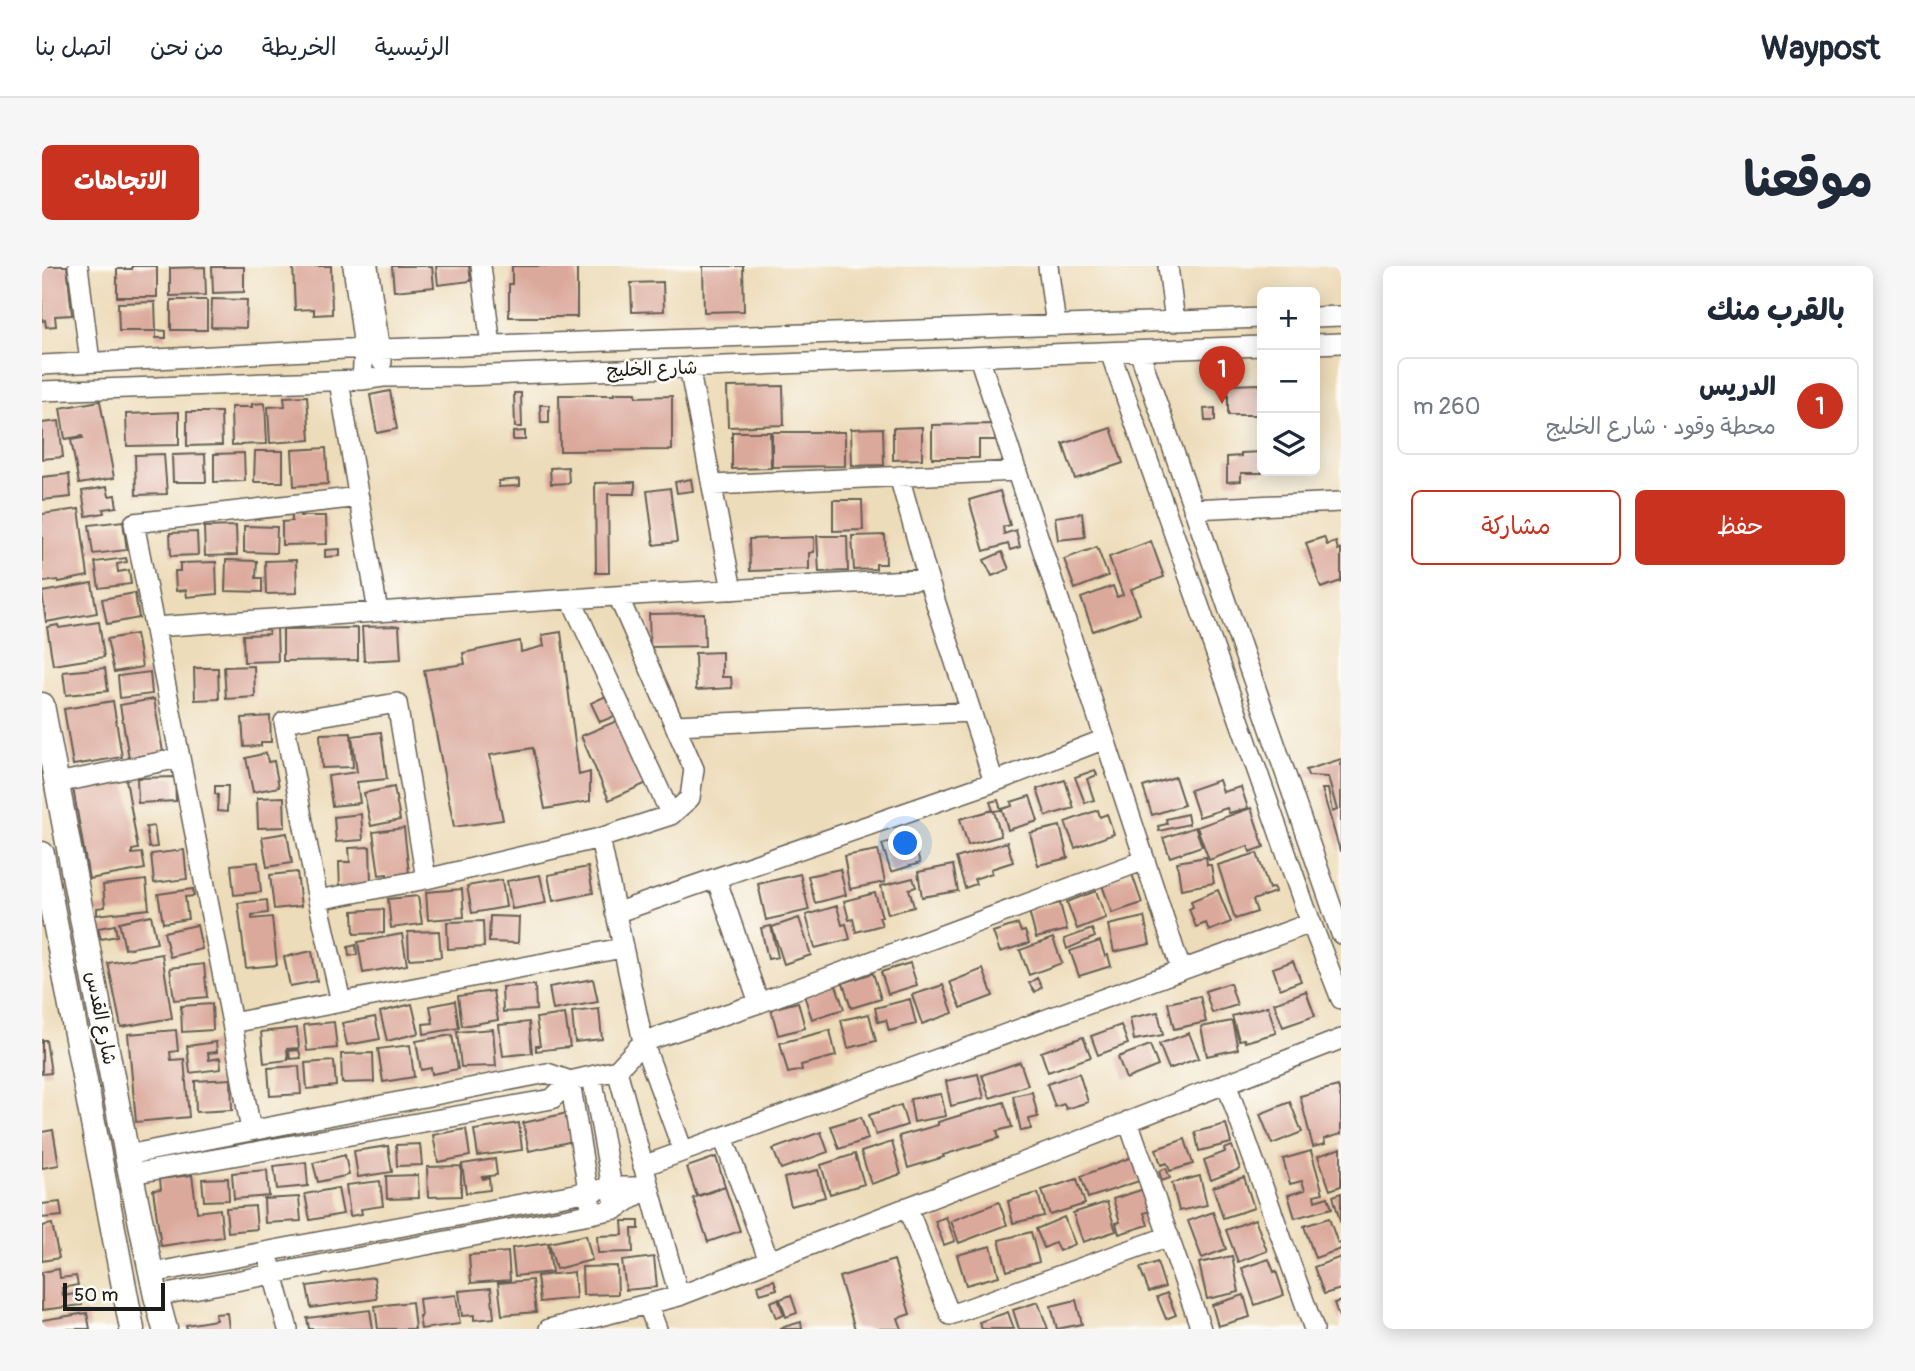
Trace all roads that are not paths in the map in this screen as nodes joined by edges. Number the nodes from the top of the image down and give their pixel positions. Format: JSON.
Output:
{"nodes":[{"id":1,"x":78,"y":266,"type":"edge"},
{"id":2,"x":353,"y":266,"type":"edge"},
{"id":3,"x":368,"y":266,"type":"edge"},
{"id":4,"x":481,"y":266,"type":"edge"},
{"id":5,"x":1048,"y":266,"type":"edge"},
{"id":6,"x":1168,"y":266,"type":"edge"},
{"id":7,"x":1341,"y":316,"type":"edge"},
{"id":8,"x":1320,"y":317,"type":"edge"},
{"id":9,"x":1257,"y":318,"type":"edge"},
{"id":10,"x":1175,"y":321,"type":"junction"},
{"id":11,"x":1056,"y":326,"type":"junction"},
{"id":12,"x":1341,"y":343,"type":"edge"},
{"id":13,"x":1320,"y":344,"type":"edge"},
{"id":14,"x":491,"y":345,"type":"junction"},
{"id":15,"x":1257,"y":346,"type":"edge"},
{"id":16,"x":372,"y":349,"type":"junction"},
{"id":17,"x":1139,"y":351,"type":"junction"},
{"id":18,"x":1110,"y":352,"type":"junction"},
{"id":19,"x":979,"y":357,"type":"junction"},
{"id":20,"x":90,"y":362,"type":"junction"},
{"id":21,"x":42,"y":365,"type":"edge"},
{"id":22,"x":689,"y":368,"type":"junction"},
{"id":23,"x":383,"y":377,"type":"junction"},
{"id":24,"x":362,"y":380,"type":"junction"},
{"id":25,"x":339,"y":381,"type":"junction"},
{"id":26,"x":42,"y":391,"type":"edge"},
{"id":27,"x":1017,"y":471,"type":"junction"},
{"id":28,"x":899,"y":476,"type":"junction"},
{"id":29,"x":712,"y":485,"type":"junction"},
{"id":30,"x":359,"y":497,"type":"junction"},
{"id":31,"x":1341,"y":502,"type":"edge"},
{"id":32,"x":1194,"y":509,"type":"junction"},
{"id":33,"x":928,"y":579,"type":"junction"},
{"id":34,"x":732,"y":590,"type":"junction"},
{"id":35,"x":618,"y":596,"type":"junction"},
{"id":36,"x":571,"y":599,"type":"junction"},
{"id":37,"x":378,"y":612,"type":"junction"},
{"id":38,"x":155,"y":627,"type":"junction"},
{"id":39,"x":42,"y":705,"type":"edge"},
{"id":40,"x":971,"y":712,"type":"junction"},
{"id":41,"x":675,"y":725,"type":"junction"},
{"id":42,"x":1105,"y":739,"type":"junction"},
{"id":43,"x":180,"y":758,"type":"junction"},
{"id":44,"x":995,"y":782,"type":"junction"},
{"id":45,"x":57,"y":783,"type":"junction"},
{"id":46,"x":671,"y":815,"type":"junction"},
{"id":47,"x":600,"y":838,"type":"junction"},
{"id":48,"x":1145,"y":860,"type":"junction"},
{"id":49,"x":43,"y":863,"type":"edge"},
{"id":50,"x":716,"y":878,"type":"junction"},
{"id":51,"x":426,"y":879,"type":"junction"},
{"id":52,"x":45,"y":892,"type":"edge"},
{"id":53,"x":318,"y":900,"type":"junction"},
{"id":54,"x":615,"y":913,"type":"junction"},
{"id":55,"x":1340,"y":922,"type":"edge"},
{"id":56,"x":1311,"y":923,"type":"junction"},
{"id":57,"x":622,"y":948,"type":"junction"},
{"id":58,"x":1181,"y":970,"type":"junction"},
{"id":59,"x":1341,"y":999,"type":"edge"},
{"id":60,"x":341,"y":1002,"type":"junction"},
{"id":61,"x":759,"y":1003,"type":"junction"},
{"id":62,"x":232,"y":1023,"type":"junction"},
{"id":63,"x":1341,"y":1038,"type":"edge"},
{"id":64,"x":643,"y":1042,"type":"junction"},
{"id":65,"x":617,"y":1070,"type":"junction"},
{"id":66,"x":592,"y":1076,"type":"junction"},
{"id":67,"x":570,"y":1081,"type":"junction"},
{"id":68,"x":1226,"y":1083,"type":"junction"},
{"id":69,"x":1128,"y":1121,"type":"junction"},
{"id":70,"x":251,"y":1131,"type":"junction"},
{"id":71,"x":723,"y":1137,"type":"junction"},
{"id":72,"x":683,"y":1151,"type":"junction"},
{"id":73,"x":129,"y":1165,"type":"junction"},
{"id":74,"x":643,"y":1166,"type":"junction"},
{"id":75,"x":612,"y":1187,"type":"junction"},
{"id":76,"x":649,"y":1187,"type":"junction"},
{"id":77,"x":589,"y":1191,"type":"junction"},
{"id":78,"x":907,"y":1207,"type":"junction"},
{"id":79,"x":616,"y":1209,"type":"junction"},
{"id":80,"x":592,"y":1214,"type":"junction"},
{"id":81,"x":1169,"y":1236,"type":"junction"},
{"id":82,"x":267,"y":1251,"type":"junction"},
{"id":83,"x":769,"y":1261,"type":"junction"},
{"id":84,"x":272,"y":1273,"type":"junction"},
{"id":85,"x":154,"y":1284,"type":"junction"},
{"id":86,"x":679,"y":1296,"type":"junction"},
{"id":87,"x":648,"y":1305,"type":"junction"},
{"id":88,"x":951,"y":1322,"type":"edge"},
{"id":89,"x":1308,"y":1327,"type":"edge"},
{"id":90,"x":132,"y":1329,"type":"edge"},
{"id":91,"x":166,"y":1329,"type":"edge"},
{"id":92,"x":288,"y":1329,"type":"edge"},
{"id":93,"x":549,"y":1329,"type":"edge"},
{"id":94,"x":657,"y":1329,"type":"edge"},
{"id":95,"x":1201,"y":1329,"type":"edge"}],
"edges":[{"from":1,"to":20,"type":"street"},
{"from":2,"to":16,"type":"street"},
{"from":3,"to":16,"type":"street"},
{"from":4,"to":14,"type":"street"},
{"from":5,"to":11,"type":"street"},
{"from":6,"to":10,"type":"street"},
{"from":7,"to":8,"type":"street"},
{"from":9,"to":10,"type":"street"},
{"from":10,"to":11,"type":"street"},
{"from":11,"to":14,"type":"street"},
{"from":12,"to":13,"type":"street"},
{"from":14,"to":16,"type":"street"},
{"from":15,"to":17,"type":"street","name":"شارع الخليج"},
{"from":16,"to":20,"type":"street"},
{"from":16,"to":23,"type":"street"},
{"from":16,"to":24,"type":"street"},
{"from":17,"to":18,"type":"street","name":"شارع الخليج"},
{"from":17,"to":32,"type":"street"},
{"from":18,"to":19,"type":"street","name":"شارع الخليج"},
{"from":18,"to":56,"type":"street"},
{"from":19,"to":22,"type":"street","name":"شارع الخليج"},
{"from":19,"to":27,"type":"street"},
{"from":20,"to":21,"type":"street"},
{"from":22,"to":23,"type":"street","name":"شارع الخليج"},
{"from":22,"to":29,"type":"street"},
{"from":23,"to":24,"type":"street","name":"شارع الخليج"},
{"from":24,"to":25,"type":"street","name":"شارع الخليج"},
{"from":25,"to":26,"type":"street","name":"شارع الخليج"},
{"from":25,"to":30,"type":"street"},
{"from":27,"to":28,"type":"street"},
{"from":27,"to":42,"type":"street"},
{"from":28,"to":29,"type":"street"},
{"from":28,"to":33,"type":"street"},
{"from":29,"to":34,"type":"street"},
{"from":30,"to":37,"type":"street"},
{"from":30,"to":38,"type":"street"},
{"from":31,"to":32,"type":"street"},
{"from":32,"to":55,"type":"street"},
{"from":33,"to":34,"type":"street"},
{"from":33,"to":40,"type":"street"},
{"from":34,"to":35,"type":"street"},
{"from":35,"to":36,"type":"street"},
{"from":35,"to":41,"type":"street"},
{"from":36,"to":37,"type":"street"},
{"from":36,"to":46,"type":"street"},
{"from":37,"to":38,"type":"street"},
{"from":38,"to":43,"type":"street"},
{"from":39,"to":45,"type":"main road","name":"شارع القدس"},
{"from":40,"to":41,"type":"street"},
{"from":40,"to":44,"type":"street"},
{"from":41,"to":46,"type":"street"},
{"from":42,"to":44,"type":"street"},
{"from":42,"to":48,"type":"street"},
{"from":43,"to":45,"type":"street"},
{"from":43,"to":62,"type":"street"},
{"from":44,"to":50,"type":"street"},
{"from":45,"to":73,"type":"main road","name":"شارع القدس"},
{"from":46,"to":47,"type":"street"},
{"from":47,"to":51,"type":"street"},
{"from":47,"to":54,"type":"street"},
{"from":48,"to":58,"type":"street"},
{"from":48,"to":61,"type":"street"},
{"from":49,"to":52,"type":"main road"},
{"from":50,"to":54,"type":"street"},
{"from":50,"to":61,"type":"street"},
{"from":51,"to":53,"type":"street"},
{"from":51,"to":53,"type":"street"},
{"from":52,"to":90,"type":"main road"},
{"from":53,"to":60,"type":"street"},
{"from":54,"to":57,"type":"street"},
{"from":56,"to":58,"type":"street"},
{"from":56,"to":59,"type":"street"},
{"from":57,"to":60,"type":"street"},
{"from":57,"to":64,"type":"street"},
{"from":58,"to":71,"type":"street"},
{"from":60,"to":62,"type":"street"},
{"from":61,"to":64,"type":"street"},
{"from":62,"to":70,"type":"street"},
{"from":63,"to":68,"type":"street"},
{"from":64,"to":65,"type":"street"},
{"from":64,"to":72,"type":"street"},
{"from":65,"to":66,"type":"street"},
{"from":65,"to":74,"type":"street"},
{"from":66,"to":67,"type":"street"},
{"from":66,"to":75,"type":"street"},
{"from":67,"to":70,"type":"street"},
{"from":67,"to":73,"type":"street"},
{"from":67,"to":77,"type":"street"},
{"from":68,"to":69,"type":"street"},
{"from":68,"to":89,"type":"street"},
{"from":69,"to":78,"type":"street"},
{"from":69,"to":81,"type":"street"},
{"from":70,"to":73,"type":"street"},
{"from":71,"to":72,"type":"street"},
{"from":71,"to":83,"type":"street"},
{"from":72,"to":74,"type":"street"},
{"from":73,"to":85,"type":"main road","name":"شارع القدس"},
{"from":74,"to":76,"type":"street"},
{"from":75,"to":76,"type":"street"},
{"from":75,"to":77,"type":"street"},
{"from":75,"to":79,"type":"street"},
{"from":76,"to":79,"type":"street"},
{"from":76,"to":86,"type":"street"},
{"from":77,"to":80,"type":"street"},
{"from":77,"to":82,"type":"street"},
{"from":78,"to":83,"type":"street"},
{"from":78,"to":88,"type":"street"},
{"from":79,"to":80,"type":"street"},
{"from":80,"to":84,"type":"street"},
{"from":81,"to":88,"type":"street"},
{"from":81,"to":95,"type":"street"},
{"from":82,"to":84,"type":"street"},
{"from":82,"to":85,"type":"street"},
{"from":83,"to":86,"type":"street"},
{"from":84,"to":85,"type":"street"},
{"from":84,"to":92,"type":"street"},
{"from":85,"to":91,"type":"main road","name":"شارع القدس"},
{"from":86,"to":87,"type":"street"},
{"from":87,"to":93,"type":"street"},
{"from":87,"to":94,"type":"street"}]}
